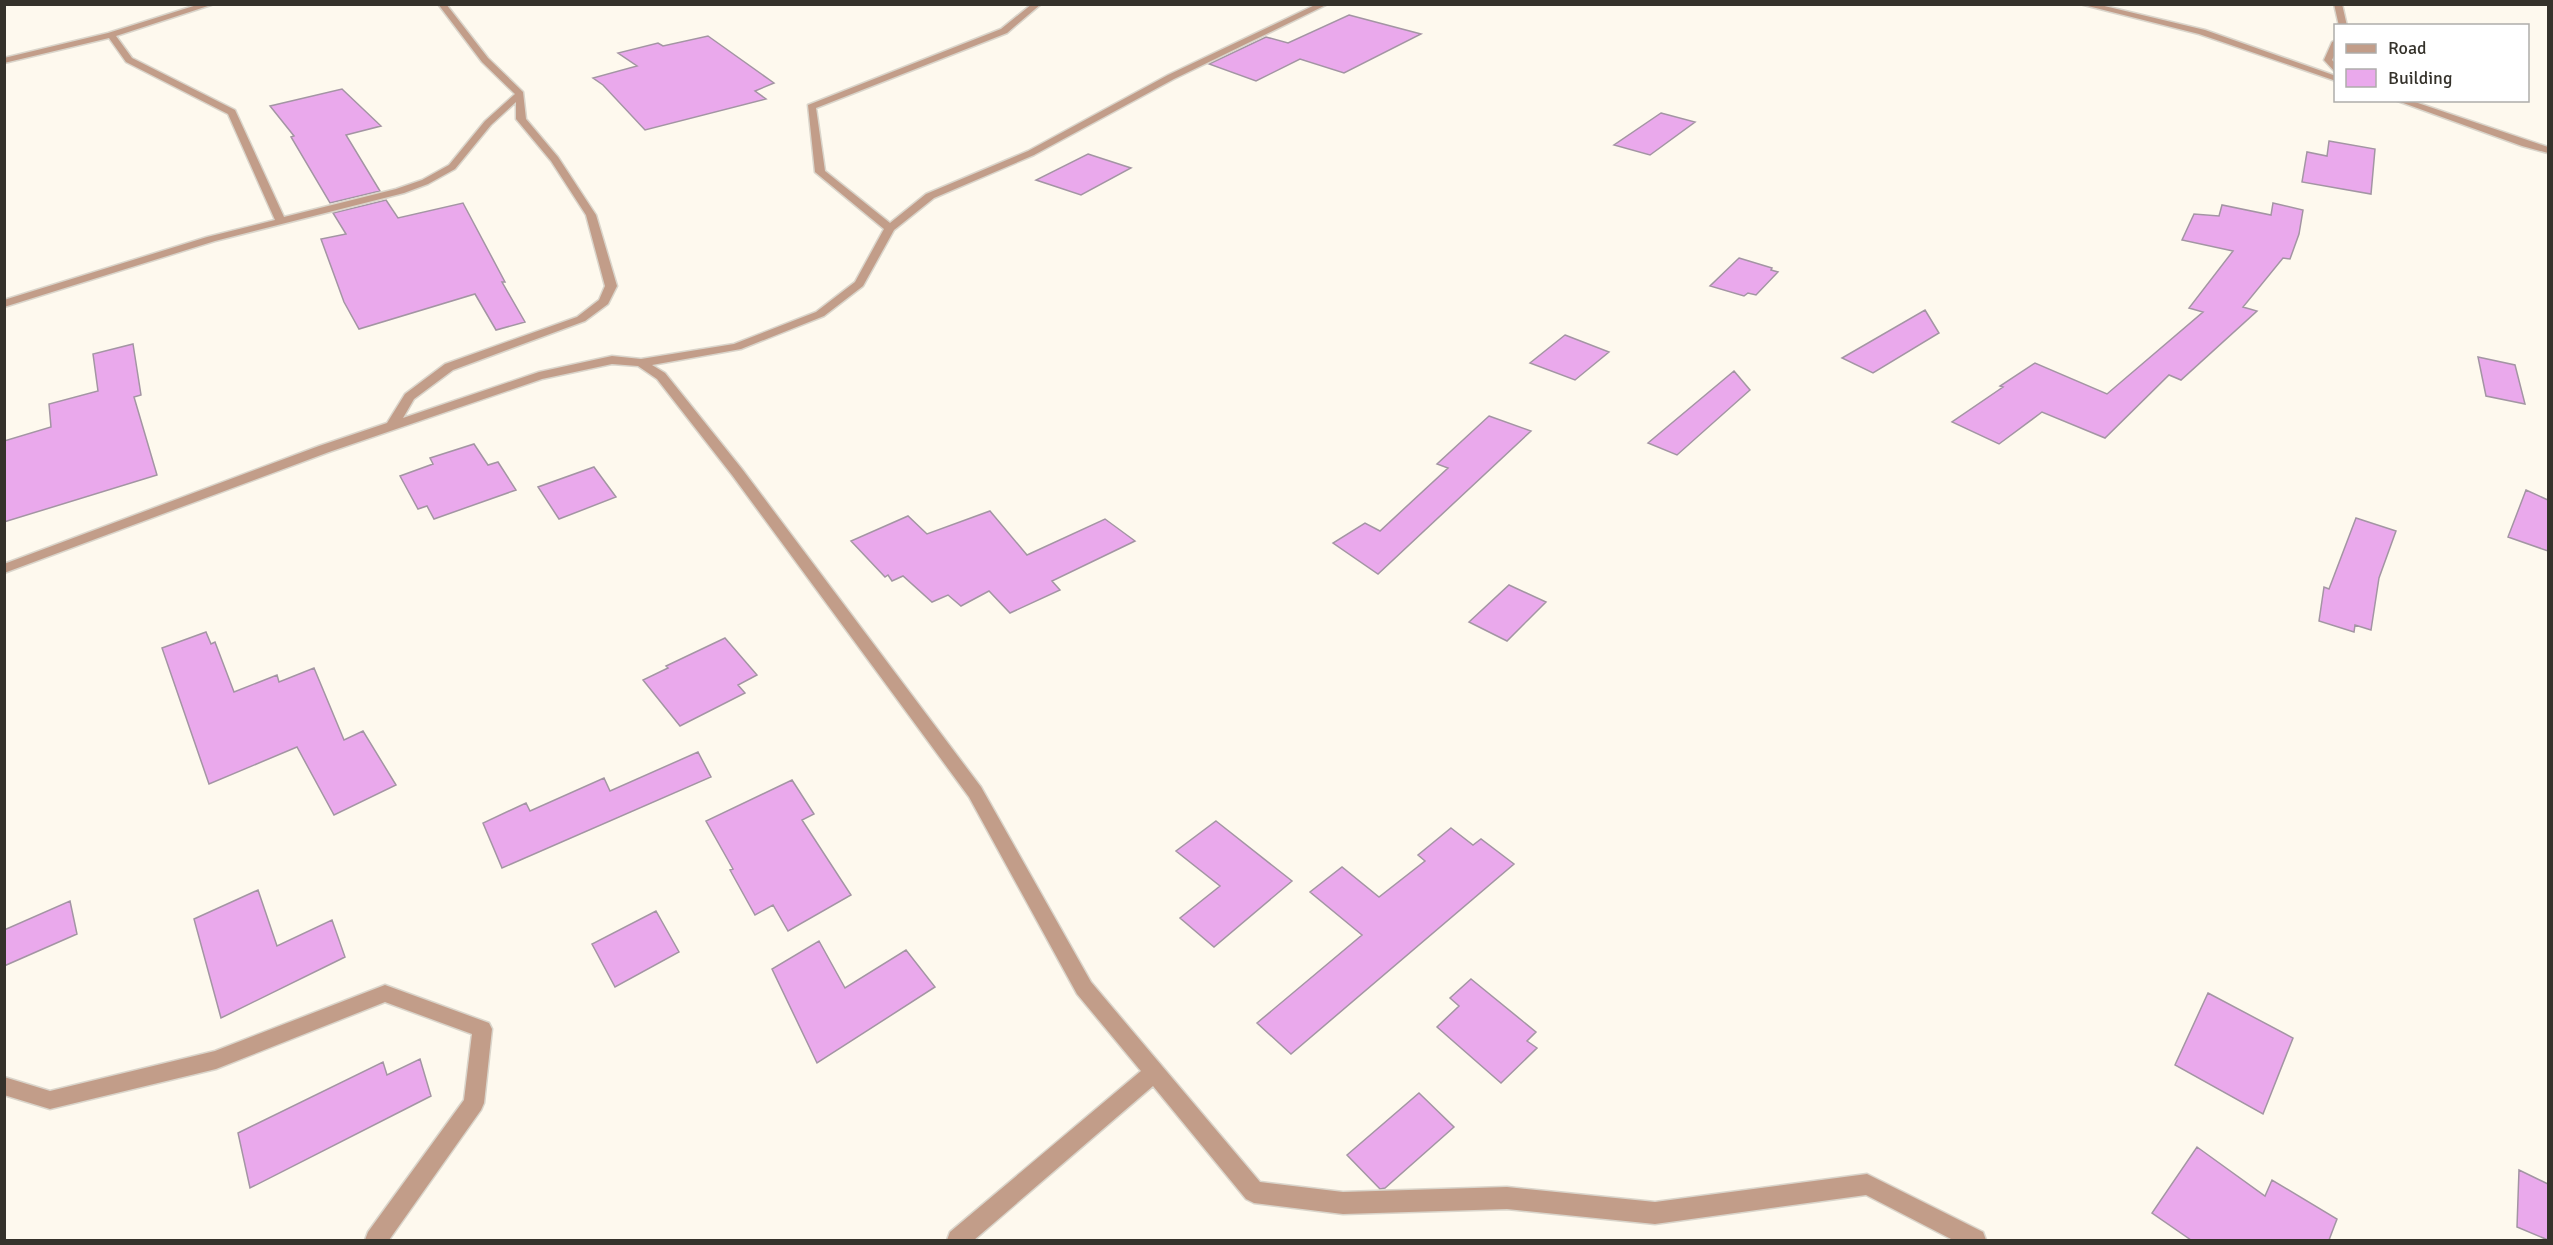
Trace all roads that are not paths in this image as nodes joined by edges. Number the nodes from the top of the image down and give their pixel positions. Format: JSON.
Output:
{"nodes":[{"id":1,"x":210,"y":4,"type":"edge"},
{"id":2,"x":442,"y":4,"type":"edge"},
{"id":3,"x":1037,"y":4,"type":"edge"},
{"id":4,"x":1324,"y":4,"type":"edge"},
{"id":5,"x":2084,"y":4,"type":"edge"},
{"id":6,"x":2338,"y":4,"type":"edge"},
{"id":7,"x":2343,"y":24,"type":"edge"},
{"id":8,"x":111,"y":34,"type":"junction"},
{"id":9,"x":2334,"y":46,"type":"edge"},
{"id":10,"x":4,"y":61,"type":"edge"},
{"id":11,"x":2334,"y":68,"type":"edge"},
{"id":12,"x":2334,"y":78,"type":"edge"},
{"id":13,"x":519,"y":94,"type":"junction"},
{"id":14,"x":2405,"y":102,"type":"edge"},
{"id":15,"x":2548,"y":150,"type":"edge"},
{"id":16,"x":280,"y":220,"type":"junction"},
{"id":17,"x":890,"y":228,"type":"junction"},
{"id":18,"x":4,"y":304,"type":"edge"},
{"id":19,"x":641,"y":363,"type":"junction"},
{"id":20,"x":391,"y":427,"type":"junction"},
{"id":21,"x":4,"y":568,"type":"edge"},
{"id":22,"x":1154,"y":1072,"type":"junction"},
{"id":23,"x":4,"y":1086,"type":"edge"},
{"id":24,"x":376,"y":1240,"type":"edge"},
{"id":25,"x":958,"y":1240,"type":"edge"},
{"id":26,"x":1975,"y":1240,"type":"edge"}],
"edges":[{"from":1,"to":8,"type":"street"},
{"from":2,"to":13,"type":"street"},
{"from":3,"to":17,"type":"street"},
{"from":4,"to":17,"type":"street"},
{"from":5,"to":12,"type":"street"},
{"from":6,"to":7,"type":"street"},
{"from":8,"to":10,"type":"street"},
{"from":8,"to":16,"type":"street"},
{"from":9,"to":11,"type":"street"},
{"from":13,"to":16,"type":"street"},
{"from":13,"to":20,"type":"street"},
{"from":14,"to":15,"type":"street"},
{"from":16,"to":18,"type":"street"},
{"from":17,"to":19,"type":"street"},
{"from":19,"to":20,"type":"street"},
{"from":19,"to":22,"type":"street"},
{"from":20,"to":21,"type":"street"},
{"from":22,"to":25,"type":"street"},
{"from":22,"to":26,"type":"street"},
{"from":23,"to":24,"type":"street"}]}
